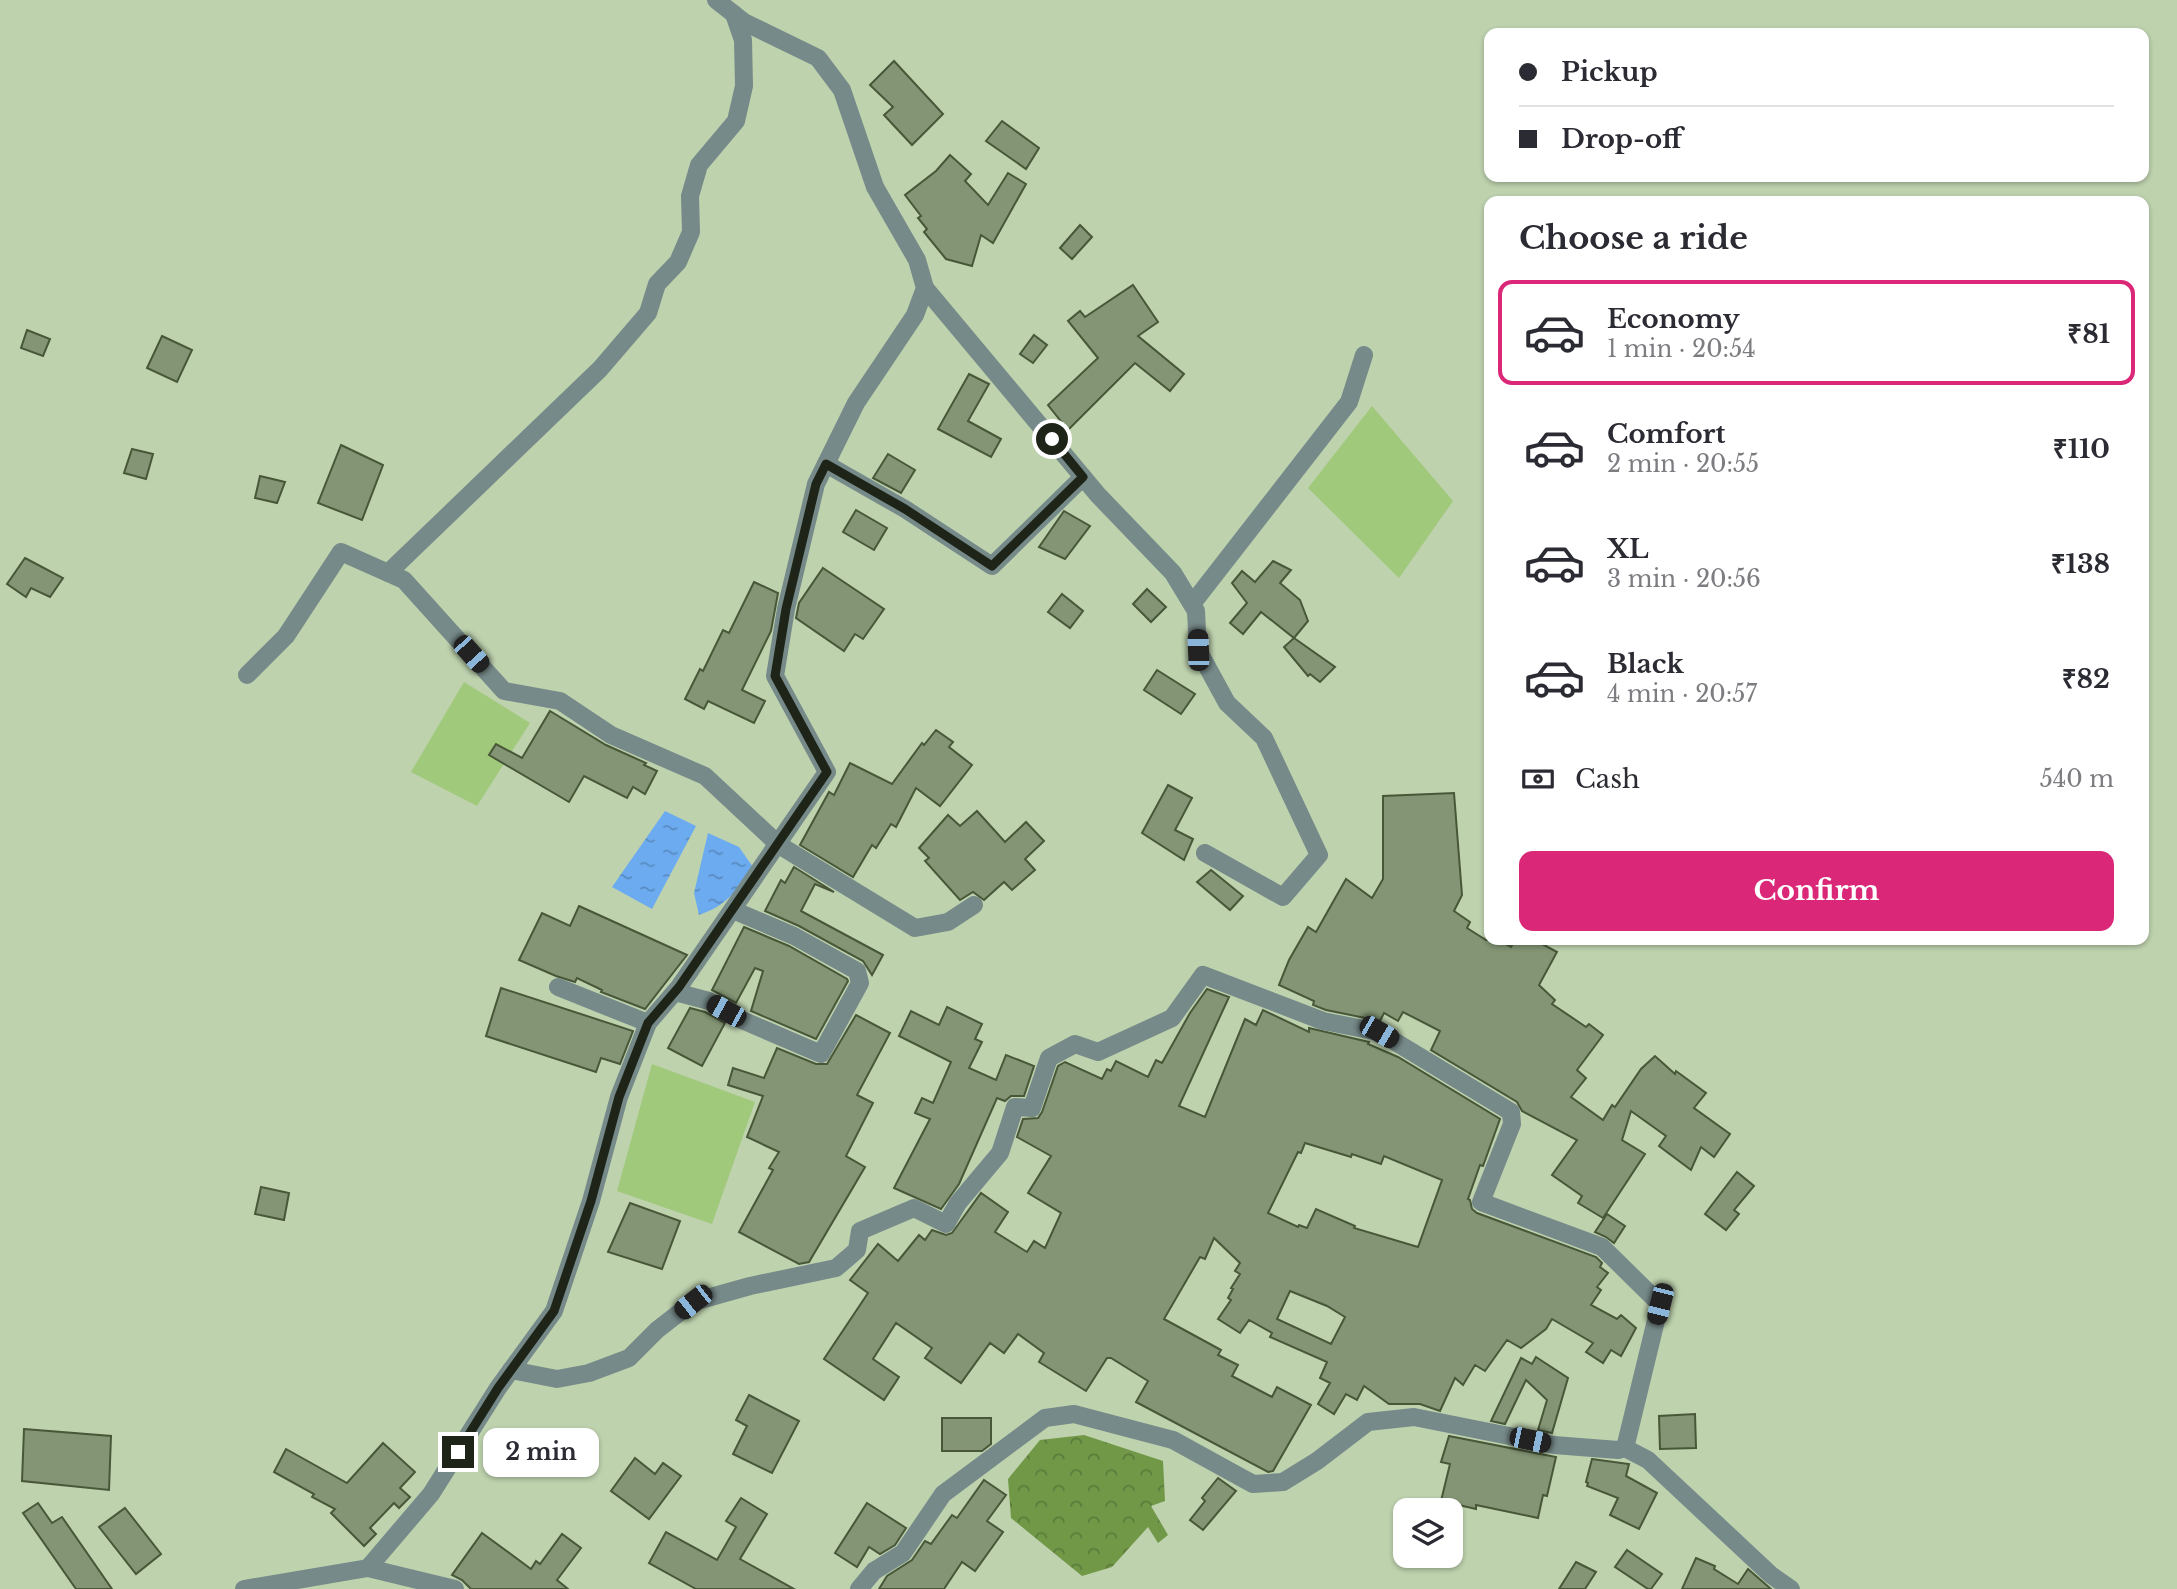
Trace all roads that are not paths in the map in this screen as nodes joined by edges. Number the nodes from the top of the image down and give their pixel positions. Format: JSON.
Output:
{"nodes":[{"id":1,"x":716,"y":0,"type":"edge"},
{"id":2,"x":734,"y":14,"type":"junction"},
{"id":3,"x":925,"y":288,"type":"junction"},
{"id":4,"x":1364,"y":355,"type":"dead end"},
{"id":5,"x":826,"y":464,"type":"junction"},
{"id":6,"x":1083,"y":477,"type":"junction"},
{"id":7,"x":388,"y":573,"type":"junction"},
{"id":8,"x":1192,"y":604,"type":"junction"},
{"id":9,"x":247,"y":675,"type":"dead end"},
{"id":10,"x":779,"y":845,"type":"junction"},
{"id":11,"x":1205,"y":853,"type":"dead end"},
{"id":12,"x":974,"y":905,"type":"dead end"},
{"id":13,"x":733,"y":910,"type":"junction"},
{"id":14,"x":558,"y":987,"type":"dead end"},
{"id":15,"x":675,"y":992,"type":"junction"},
{"id":16,"x":648,"y":1023,"type":"junction"},
{"id":17,"x":511,"y":1370,"type":"junction"},
{"id":18,"x":1625,"y":1448,"type":"junction"},
{"id":19,"x":368,"y":1568,"type":"junction"},
{"id":20,"x":244,"y":1589,"type":"edge"},
{"id":21,"x":455,"y":1589,"type":"edge"},
{"id":22,"x":859,"y":1589,"type":"edge"},
{"id":23,"x":1791,"y":1589,"type":"edge"}],
"edges":[{"from":1,"to":2,"type":"street"},
{"from":2,"to":3,"type":"street"},
{"from":2,"to":7,"type":"street"},
{"from":3,"to":5,"type":"street"},
{"from":3,"to":6,"type":"street"},
{"from":4,"to":8,"type":"street"},
{"from":5,"to":6,"type":"street"},
{"from":5,"to":10,"type":"street"},
{"from":6,"to":8,"type":"street"},
{"from":7,"to":9,"type":"street"},
{"from":7,"to":10,"type":"street"},
{"from":8,"to":11,"type":"street"},
{"from":10,"to":12,"type":"street"},
{"from":10,"to":13,"type":"street"},
{"from":13,"to":15,"type":"street"},
{"from":13,"to":15,"type":"street"},
{"from":14,"to":16,"type":"street"},
{"from":15,"to":16,"type":"street"},
{"from":16,"to":17,"type":"street"},
{"from":17,"to":18,"type":"street"},
{"from":17,"to":19,"type":"street"},
{"from":18,"to":22,"type":"street"},
{"from":18,"to":23,"type":"street"},
{"from":19,"to":20,"type":"street"},
{"from":19,"to":21,"type":"street"}]}
